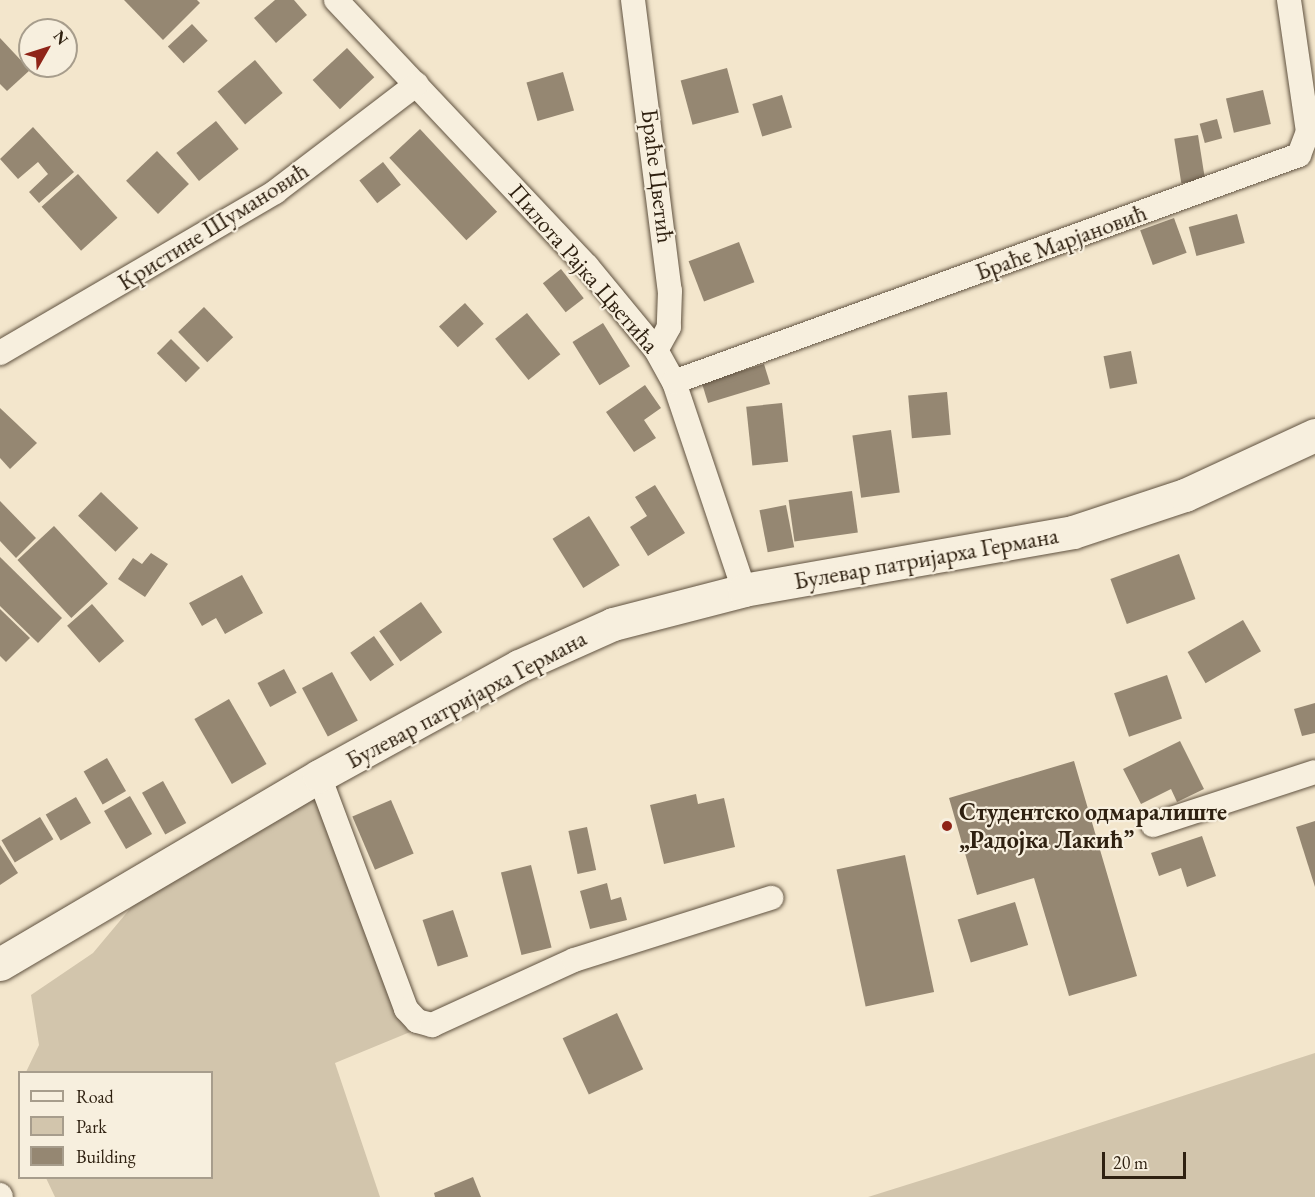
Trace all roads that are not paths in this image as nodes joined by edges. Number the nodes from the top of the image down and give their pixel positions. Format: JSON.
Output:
{"nodes":[{"id":1,"x":336,"y":0,"type":"edge"},
{"id":2,"x":633,"y":0,"type":"edge"},
{"id":3,"x":1289,"y":0,"type":"edge"},
{"id":4,"x":417,"y":84,"type":"junction"},
{"id":5,"x":656,"y":350,"type":"junction"},
{"id":6,"x":0,"y":353,"type":"edge"},
{"id":7,"x":674,"y":382,"type":"junction"},
{"id":8,"x":1315,"y":435,"type":"edge"},
{"id":9,"x":744,"y":590,"type":"junction"},
{"id":10,"x":1315,"y":772,"type":"edge"},
{"id":11,"x":319,"y":776,"type":"junction"},
{"id":12,"x":1153,"y":825,"type":"dead end"},
{"id":13,"x":771,"y":898,"type":"dead end"},
{"id":14,"x":7,"y":963,"type":"edge"}],
"edges":[{"from":1,"to":4,"type":"street","name":"Пилота Рајка Цветића"},
{"from":2,"to":5,"type":"street","name":"Браће Цветић"},
{"from":3,"to":7,"type":"street","name":"Браће Марјановић"},
{"from":4,"to":5,"type":"street","name":"Пилота Рајка Цветића"},
{"from":4,"to":6,"type":"street","name":"Кристине Шумановић"},
{"from":5,"to":7,"type":"street","name":"Пилота Рајка Цветића"},
{"from":7,"to":9,"type":"street","name":"Пилота Рајка Цветића"},
{"from":8,"to":9,"type":"main road","name":"Булевар патријарха Германа"},
{"from":9,"to":11,"type":"main road","name":"Булевар патријарха Германа"},
{"from":10,"to":12,"type":"street"},
{"from":11,"to":13,"type":"street"},
{"from":11,"to":14,"type":"main road","name":"Булевар патријарха Германа"}]}
